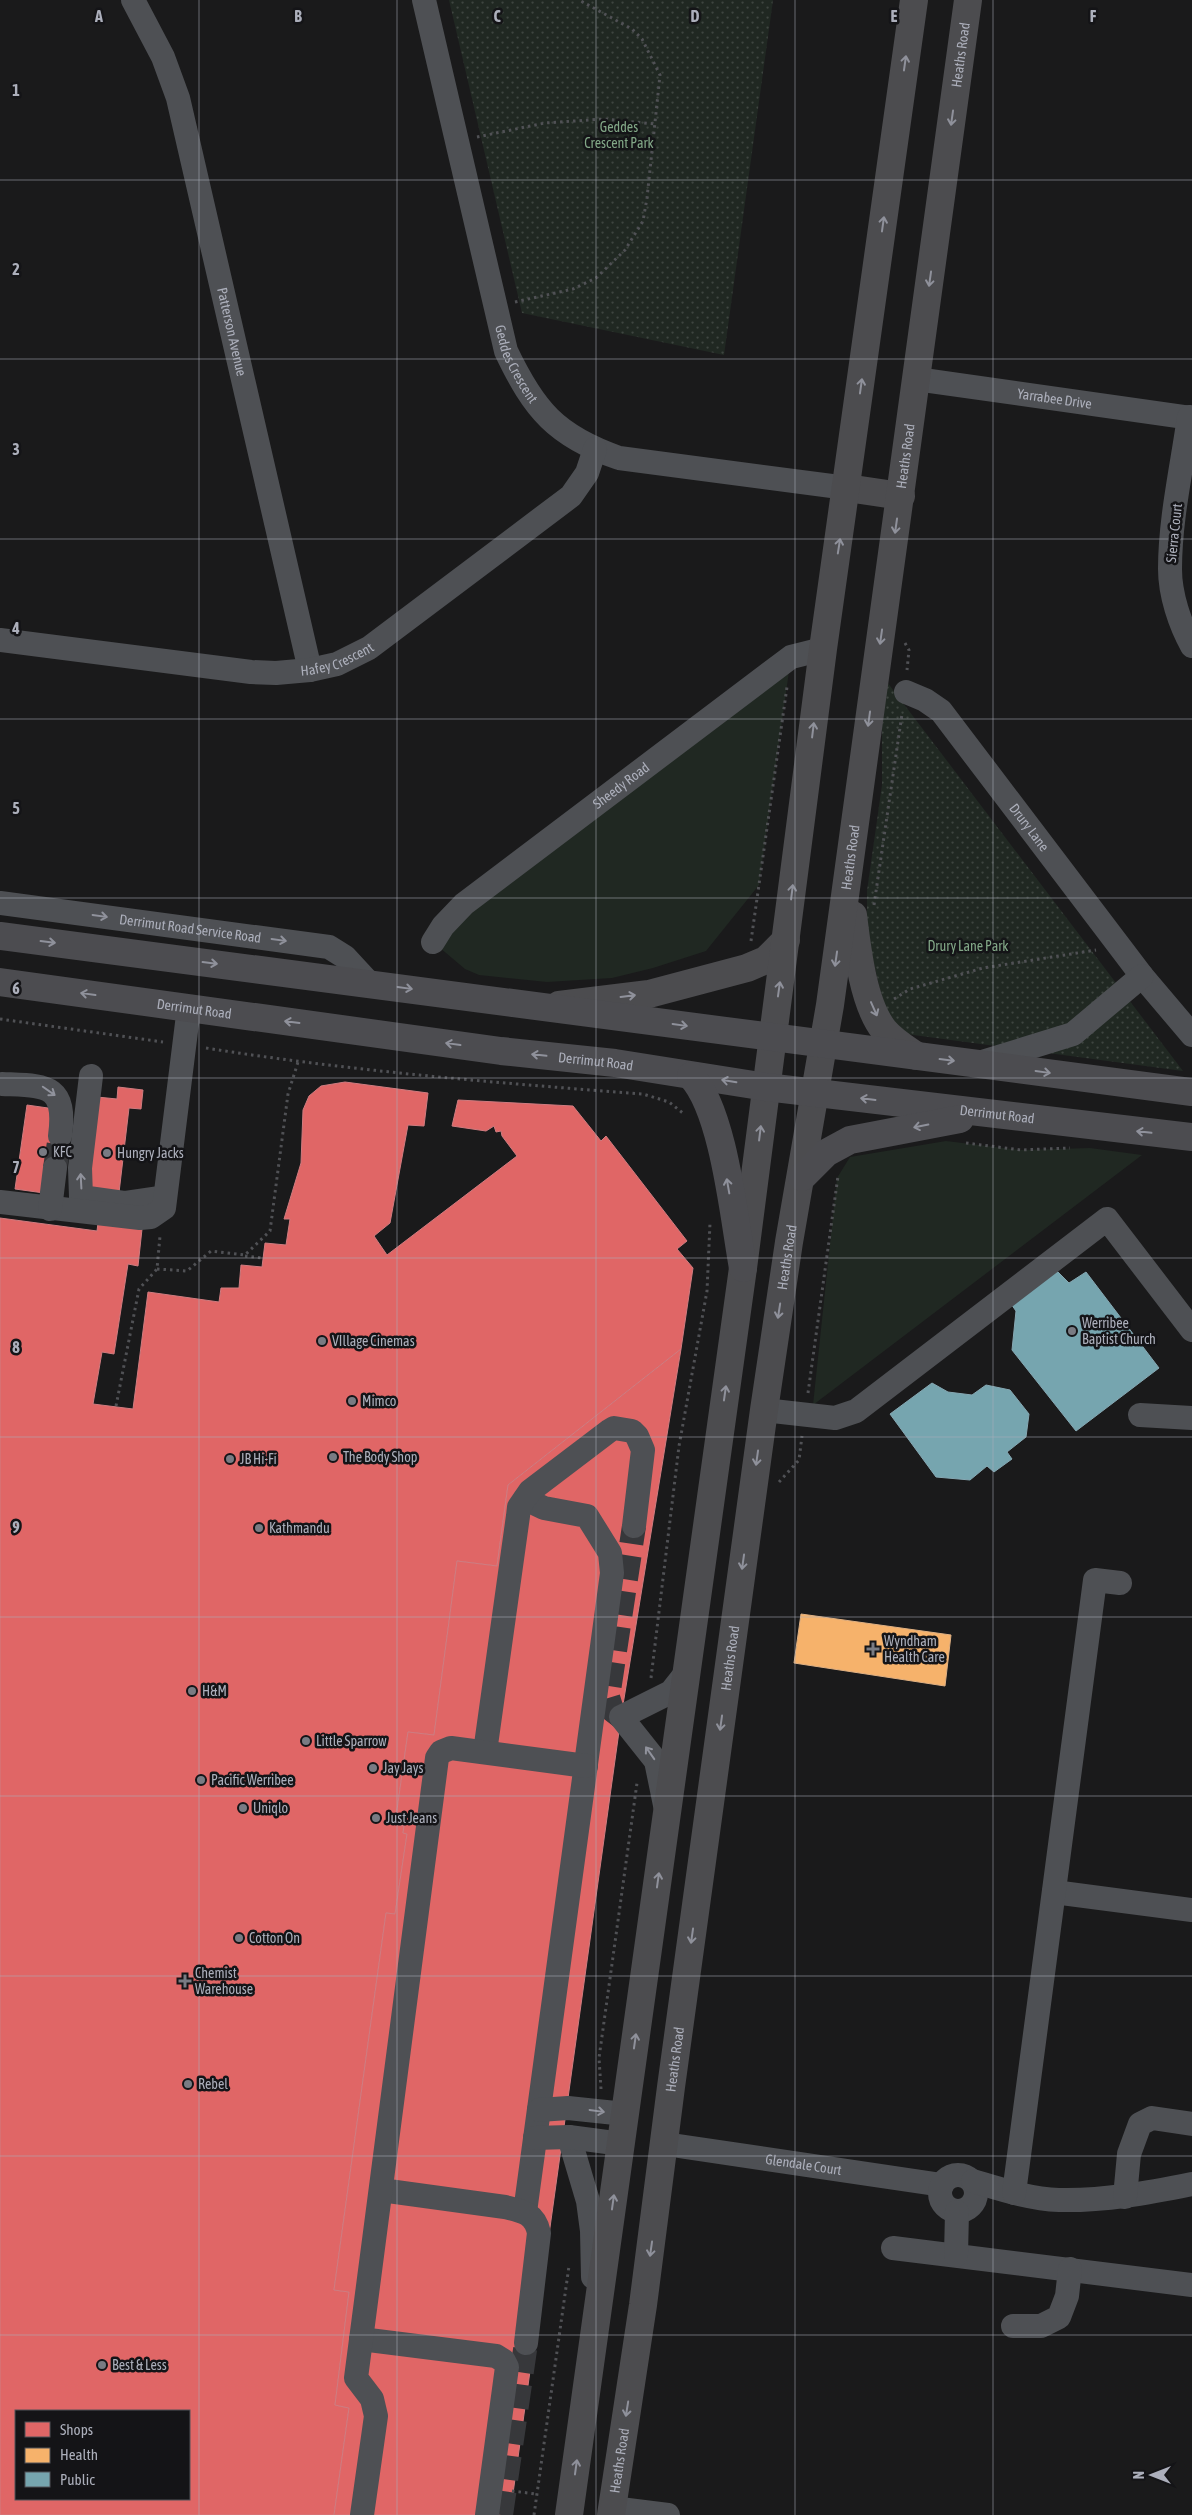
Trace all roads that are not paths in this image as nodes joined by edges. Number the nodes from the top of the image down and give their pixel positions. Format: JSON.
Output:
{"nodes":[{"id":1,"x":133,"y":0,"type":"edge"},
{"id":2,"x":424,"y":0,"type":"edge"},
{"id":3,"x":914,"y":0,"type":"edge"},
{"id":4,"x":968,"y":0,"type":"edge"},
{"id":5,"x":916,"y":379,"type":"junction"},
{"id":6,"x":1191,"y":418,"type":"edge"},
{"id":7,"x":594,"y":449,"type":"junction"},
{"id":8,"x":847,"y":488,"type":"junction"},
{"id":9,"x":900,"y":496,"type":"junction"},
{"id":10,"x":0,"y":640,"type":"edge"},
{"id":11,"x":1192,"y":646,"type":"edge"},
{"id":12,"x":823,"y":649,"type":"junction"},
{"id":13,"x":310,"y":670,"type":"junction"},
{"id":14,"x":906,"y":692,"type":"road end"},
{"id":15,"x":848,"y":876,"type":"junction"},
{"id":16,"x":0,"y":903,"type":"edge"},
{"id":17,"x":0,"y":936,"type":"edge"},
{"id":18,"x":786,"y":940,"type":"junction"},
{"id":19,"x":433,"y":942,"type":"dead end"},
{"id":20,"x":1142,"y":976,"type":"junction"},
{"id":21,"x":0,"y":982,"type":"edge"},
{"id":22,"x":369,"y":983,"type":"junction"},
{"id":23,"x":29,"y":986,"type":"junction"},
{"id":24,"x":0,"y":990,"type":"edge"},
{"id":25,"x":189,"y":1007,"type":"junction"},
{"id":26,"x":545,"y":1007,"type":"junction"},
{"id":27,"x":1192,"y":1034,"type":"edge"},
{"id":28,"x":773,"y":1037,"type":"junction"},
{"id":29,"x":825,"y":1044,"type":"junction"},
{"id":30,"x":917,"y":1056,"type":"junction"},
{"id":31,"x":977,"y":1064,"type":"junction"},
{"id":32,"x":91,"y":1076,"type":"dead end"},
{"id":33,"x":691,"y":1076,"type":"junction"},
{"id":34,"x":2,"y":1084,"type":"dead end"},
{"id":35,"x":766,"y":1087,"type":"junction"},
{"id":36,"x":1192,"y":1092,"type":"edge"},
{"id":37,"x":814,"y":1093,"type":"junction"},
{"id":38,"x":986,"y":1114,"type":"junction"},
{"id":39,"x":60,"y":1136,"type":"tunnel mouth"},
{"id":40,"x":1192,"y":1137,"type":"edge"},
{"id":41,"x":55,"y":1168,"type":"tunnel mouth"},
{"id":42,"x":802,"y":1177,"type":"junction"},
{"id":43,"x":0,"y":1202,"type":"edge"},
{"id":44,"x":165,"y":1203,"type":"junction"},
{"id":45,"x":50,"y":1209,"type":"junction"},
{"id":46,"x":743,"y":1268,"type":"junction"},
{"id":47,"x":1192,"y":1330,"type":"edge"},
{"id":48,"x":764,"y":1410,"type":"junction"},
{"id":49,"x":1140,"y":1415,"type":"dead end"},
{"id":50,"x":1192,"y":1418,"type":"edge"},
{"id":51,"x":714,"y":1476,"type":"junction"},
{"id":52,"x":525,"y":1498,"type":"junction"},
{"id":53,"x":634,"y":1526,"type":"tunnel mouth"},
{"id":54,"x":1120,"y":1583,"type":"dead end"},
{"id":55,"x":686,"y":1674,"type":"junction"},
{"id":56,"x":485,"y":1752,"type":"junction"},
{"id":57,"x":586,"y":1766,"type":"junction"},
{"id":58,"x":667,"y":1816,"type":"junction"},
{"id":59,"x":1054,"y":1892,"type":"junction"},
{"id":60,"x":1192,"y":1910,"type":"edge"},
{"id":61,"x":539,"y":2110,"type":"junction"},
{"id":62,"x":612,"y":2113,"type":"junction"},
{"id":63,"x":1192,"y":2124,"type":"edge"},
{"id":64,"x":569,"y":2137,"type":"junction"},
{"id":65,"x":535,"y":2138,"type":"junction"},
{"id":66,"x":622,"y":2144,"type":"junction"},
{"id":67,"x":665,"y":2144,"type":"junction"},
{"id":68,"x":973,"y":2182,"type":"junction"},
{"id":69,"x":1192,"y":2184,"type":"edge"},
{"id":70,"x":942,"y":2185,"type":"junction"},
{"id":71,"x":381,"y":2190,"type":"junction"},
{"id":72,"x":1014,"y":2193,"type":"junction"},
{"id":73,"x":1125,"y":2197,"type":"junction"},
{"id":74,"x":525,"y":2212,"type":"junction"},
{"id":75,"x":957,"y":2212,"type":"junction"},
{"id":76,"x":893,"y":2248,"type":"dead end"},
{"id":77,"x":956,"y":2254,"type":"junction"},
{"id":78,"x":1070,"y":2269,"type":"junction"},
{"id":79,"x":1192,"y":2285,"type":"edge"},
{"id":80,"x":595,"y":2324,"type":"junction"},
{"id":81,"x":1013,"y":2326,"type":"dead end"},
{"id":82,"x":361,"y":2339,"type":"junction"},
{"id":83,"x":526,"y":2343,"type":"tunnel mouth"},
{"id":84,"x":611,"y":2511,"type":"edge"},
{"id":85,"x":362,"y":2515,"type":"edge"},
{"id":86,"x":487,"y":2515,"type":"edge"},
{"id":87,"x":569,"y":2515,"type":"edge"},
{"id":88,"x":668,"y":2515,"type":"edge"}],
"edges":[{"from":1,"to":13,"type":"street","name":"Patterson Avenue"},
{"from":2,"to":7,"type":"street","name":"Geddes Crescent"},
{"from":8,"to":3,"type":"main road","one_way":true},
{"from":4,"to":5,"type":"main road","name":"Heaths Road","one_way":true},
{"from":5,"to":6,"type":"street","name":"Yarrabee Drive"},
{"from":5,"to":9,"type":"main road","name":"Heaths Road"},
{"from":6,"to":11,"type":"street","name":"Sierra Court"},
{"from":7,"to":8,"type":"street","name":"Geddes Crescent"},
{"from":7,"to":13,"type":"street","name":"Hafey Crescent"},
{"from":8,"to":9,"type":"main road"},
{"from":12,"to":8,"type":"main road","one_way":true},
{"from":9,"to":15,"type":"main road","name":"Heaths Road","one_way":true},
{"from":10,"to":13,"type":"street","name":"Hafey Crescent"},
{"from":18,"to":12,"type":"main road","one_way":true},
{"from":12,"to":19,"type":"street","name":"Sheedy Road"},
{"from":14,"to":20,"type":"street","name":"Drury Lane"},
{"from":15,"to":29,"type":"main road","name":"Heaths Road","one_way":true},
{"from":15,"to":30,"type":"main road","one_way":true},
{"from":16,"to":22,"type":"street","name":"Derrimut Road Service Road","one_way":true},
{"from":17,"to":22,"type":"highway","one_way":true},
{"from":26,"to":18,"type":"main road","one_way":true},
{"from":28,"to":18,"type":"main road","one_way":true},
{"from":20,"to":27,"type":"street","name":"Drury Lane"},
{"from":20,"to":31,"type":"street"},
{"from":21,"to":23,"type":"highway","name":"Derrimut Road"},
{"from":22,"to":26,"type":"highway","one_way":true},
{"from":23,"to":24,"type":"highway"},
{"from":25,"to":23,"type":"highway","name":"Derrimut Road","one_way":true},
{"from":33,"to":25,"type":"highway","name":"Derrimut Road","one_way":true},
{"from":25,"to":44,"type":"street"},
{"from":26,"to":28,"type":"highway","one_way":true},
{"from":28,"to":29,"type":"highway"},
{"from":28,"to":35,"type":"main road"},
{"from":29,"to":30,"type":"highway"},
{"from":29,"to":37,"type":"main road","name":"Heaths Road"},
{"from":30,"to":31,"type":"highway","one_way":true},
{"from":31,"to":36,"type":"highway","one_way":true},
{"from":44,"to":32,"type":"street","one_way":true},
{"from":35,"to":33,"type":"highway","name":"Derrimut Road","one_way":true},
{"from":46,"to":33,"type":"highway","one_way":true},
{"from":34,"to":39,"type":"street","one_way":true},
{"from":35,"to":37,"type":"highway","name":"Derrimut Road"},
{"from":46,"to":35,"type":"main road","one_way":true},
{"from":38,"to":37,"type":"highway","name":"Derrimut Road","one_way":true},
{"from":37,"to":42,"type":"main road","name":"Heaths Road"},
{"from":40,"to":38,"type":"highway","name":"Derrimut Road","one_way":true},
{"from":38,"to":42,"type":"highway","one_way":true},
{"from":41,"to":45,"type":"street"},
{"from":42,"to":48,"type":"main road","name":"Heaths Road","one_way":true},
{"from":43,"to":45,"type":"street"},
{"from":44,"to":45,"type":"street"},
{"from":51,"to":46,"type":"main road","one_way":true},
{"from":47,"to":48,"type":"street"},
{"from":48,"to":51,"type":"main road"},
{"from":48,"to":67,"type":"main road","name":"Heaths Road","one_way":true},
{"from":49,"to":50,"type":"street"},
{"from":51,"to":55,"type":"main road"},
{"from":52,"to":53,"type":"street"},
{"from":52,"to":56,"type":"street"},
{"from":52,"to":57,"type":"street"},
{"from":54,"to":59,"type":"street"},
{"from":55,"to":58,"type":"main road"},
{"from":58,"to":55,"type":"street","one_way":true},
{"from":56,"to":57,"type":"street"},
{"from":56,"to":71,"type":"street"},
{"from":57,"to":61,"type":"street"},
{"from":62,"to":58,"type":"main road","one_way":true},
{"from":59,"to":60,"type":"street"},
{"from":59,"to":72,"type":"street"},
{"from":61,"to":62,"type":"street","one_way":true},
{"from":61,"to":65,"type":"street"},
{"from":62,"to":66,"type":"main road"},
{"from":62,"to":67,"type":"main road"},
{"from":63,"to":73,"type":"street"},
{"from":64,"to":65,"type":"street"},
{"from":64,"to":66,"type":"street"},
{"from":64,"to":80,"type":"street"},
{"from":65,"to":74,"type":"street"},
{"from":66,"to":67,"type":"main road"},
{"from":80,"to":66,"type":"main road","one_way":true},
{"from":67,"to":70,"type":"street","name":"Glendale Court"},
{"from":67,"to":84,"type":"main road","name":"Heaths Road","one_way":true},
{"from":68,"to":70,"type":"street"},
{"from":68,"to":72,"type":"street"},
{"from":68,"to":75,"type":"street"},
{"from":69,"to":73,"type":"street"},
{"from":70,"to":75,"type":"street"},
{"from":71,"to":74,"type":"street"},
{"from":71,"to":82,"type":"street"},
{"from":72,"to":73,"type":"street"},
{"from":74,"to":83,"type":"street"},
{"from":75,"to":77,"type":"street"},
{"from":76,"to":77,"type":"street"},
{"from":77,"to":78,"type":"street"},
{"from":78,"to":79,"type":"street"},
{"from":78,"to":81,"type":"street"},
{"from":87,"to":80,"type":"main road","one_way":true},
{"from":82,"to":85,"type":"street"},
{"from":82,"to":86,"type":"street"},
{"from":84,"to":88,"type":"street"}]}
